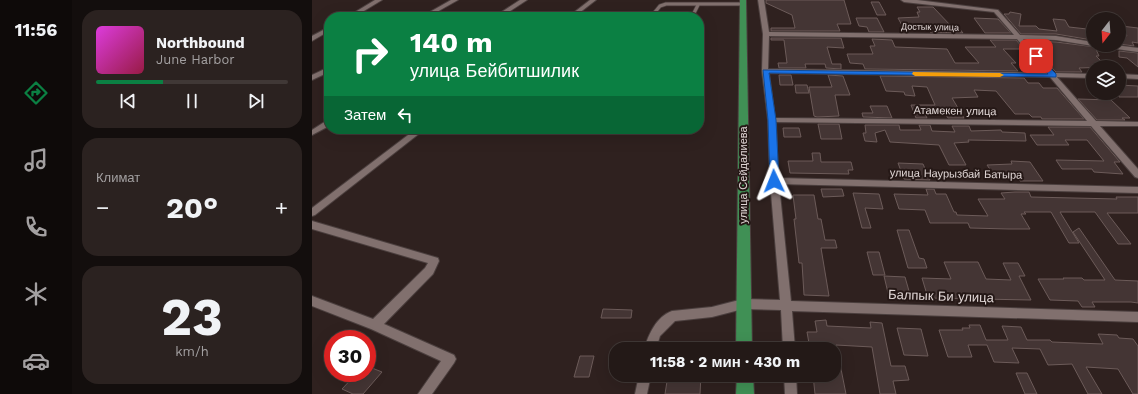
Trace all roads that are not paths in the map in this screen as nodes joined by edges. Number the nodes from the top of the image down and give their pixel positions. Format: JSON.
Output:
{"nodes":[{"id":1,"x":379,"y":0,"type":"edge"},
{"id":2,"x":455,"y":0,"type":"edge"},
{"id":3,"x":524,"y":0,"type":"edge"},
{"id":4,"x":593,"y":0,"type":"edge"},
{"id":5,"x":761,"y":0,"type":"edge"},
{"id":6,"x":904,"y":0,"type":"edge"},
{"id":7,"x":743,"y":2,"type":"edge"},
{"id":8,"x":698,"y":5,"type":"junction"},
{"id":9,"x":359,"y":12,"type":"edge"},
{"id":10,"x":433,"y":12,"type":"edge"},
{"id":11,"x":505,"y":12,"type":"edge"},
{"id":12,"x":577,"y":12,"type":"edge"},
{"id":13,"x":655,"y":12,"type":"edge"},
{"id":14,"x":694,"y":12,"type":"edge"},
{"id":15,"x":324,"y":32,"type":"edge"},
{"id":16,"x":766,"y":34,"type":"junction"},
{"id":17,"x":1019,"y":37,"type":"junction"},
{"id":18,"x":312,"y":39,"type":"edge"},
{"id":19,"x":1086,"y":43,"type":"edge"},
{"id":20,"x":1126,"y":48,"type":"edge"},
{"id":21,"x":1138,"y":50,"type":"edge"},
{"id":22,"x":765,"y":71,"type":"junction"},
{"id":23,"x":324,"y":72,"type":"edge"},
{"id":24,"x":1053,"y":76,"type":"junction"},
{"id":25,"x":1086,"y":76,"type":"edge"},
{"id":26,"x":1126,"y":76,"type":"edge"},
{"id":27,"x":1138,"y":77,"type":"edge"},
{"id":28,"x":312,"y":78,"type":"edge"},
{"id":29,"x":772,"y":120,"type":"junction"},
{"id":30,"x":1094,"y":124,"type":"junction"},
{"id":31,"x":1138,"y":124,"type":"edge"},
{"id":32,"x":324,"y":126,"type":"edge"},
{"id":33,"x":312,"y":133,"type":"edge"},
{"id":34,"x":415,"y":134,"type":"edge"},
{"id":35,"x":1138,"y":175,"type":"edge"},
{"id":36,"x":774,"y":181,"type":"junction"},
{"id":37,"x":1138,"y":190,"type":"edge"},
{"id":38,"x":312,"y":213,"type":"edge"},
{"id":39,"x":312,"y":224,"type":"edge"},
{"id":40,"x":312,"y":301,"type":"edge"},
{"id":41,"x":743,"y":304,"type":"junction"},
{"id":42,"x":786,"y":305,"type":"junction"},
{"id":43,"x":1138,"y":316,"type":"edge"},
{"id":44,"x":375,"y":325,"type":"junction"},
{"id":45,"x":652,"y":342,"type":"edge"},
{"id":46,"x":744,"y":342,"type":"edge"},
{"id":47,"x":789,"y":342,"type":"edge"},
{"id":48,"x":644,"y":382,"type":"edge"},
{"id":49,"x":745,"y":382,"type":"edge"},
{"id":50,"x":790,"y":382,"type":"edge"},
{"id":51,"x":424,"y":394,"type":"edge"},
{"id":52,"x":641,"y":394,"type":"edge"},
{"id":53,"x":745,"y":394,"type":"edge"},
{"id":54,"x":791,"y":394,"type":"edge"}],
"edges":[{"from":1,"to":9,"type":"street"},
{"from":2,"to":10,"type":"street"},
{"from":3,"to":11,"type":"street"},
{"from":4,"to":12,"type":"street"},
{"from":5,"to":16,"type":"street"},
{"from":6,"to":17,"type":"street"},
{"from":7,"to":8,"type":"lane"},
{"from":7,"to":41,"type":"main road","name":"улица Сейдалиева"},
{"from":8,"to":13,"type":"lane"},
{"from":8,"to":14,"type":"lane"},
{"from":15,"to":18,"type":"street"},
{"from":16,"to":17,"type":"street","name":"Достык улица"},
{"from":16,"to":22,"type":"street"},
{"from":17,"to":19,"type":"street","name":"Достык улица"},
{"from":17,"to":24,"type":"street"},
{"from":20,"to":21,"type":"street"},
{"from":22,"to":24,"type":"street"},
{"from":22,"to":29,"type":"street"},
{"from":23,"to":28,"type":"street"},
{"from":24,"to":25,"type":"street"},
{"from":24,"to":30,"type":"street"},
{"from":26,"to":27,"type":"street"},
{"from":29,"to":30,"type":"street","name":"Атамекен улица"},
{"from":29,"to":36,"type":"street"},
{"from":30,"to":31,"type":"street","name":"Атамекен улица"},
{"from":30,"to":35,"type":"street"},
{"from":32,"to":33,"type":"street"},
{"from":34,"to":38,"type":"street"},
{"from":36,"to":37,"type":"street","name":"улица Наурызбай Батыра"},
{"from":36,"to":42,"type":"street"},
{"from":39,"to":44,"type":"street"},
{"from":40,"to":44,"type":"street"},
{"from":41,"to":42,"type":"street","name":"Балпык Би улица"},
{"from":41,"to":45,"type":"street","name":"Балпык Би улица"},
{"from":41,"to":46,"type":"main road","name":"улица Сейдалиева"},
{"from":42,"to":43,"type":"street","name":"Балпык Би улица"},
{"from":42,"to":47,"type":"street"},
{"from":44,"to":51,"type":"street"},
{"from":48,"to":52,"type":"street"},
{"from":49,"to":53,"type":"main road"},
{"from":50,"to":54,"type":"street"}]}
